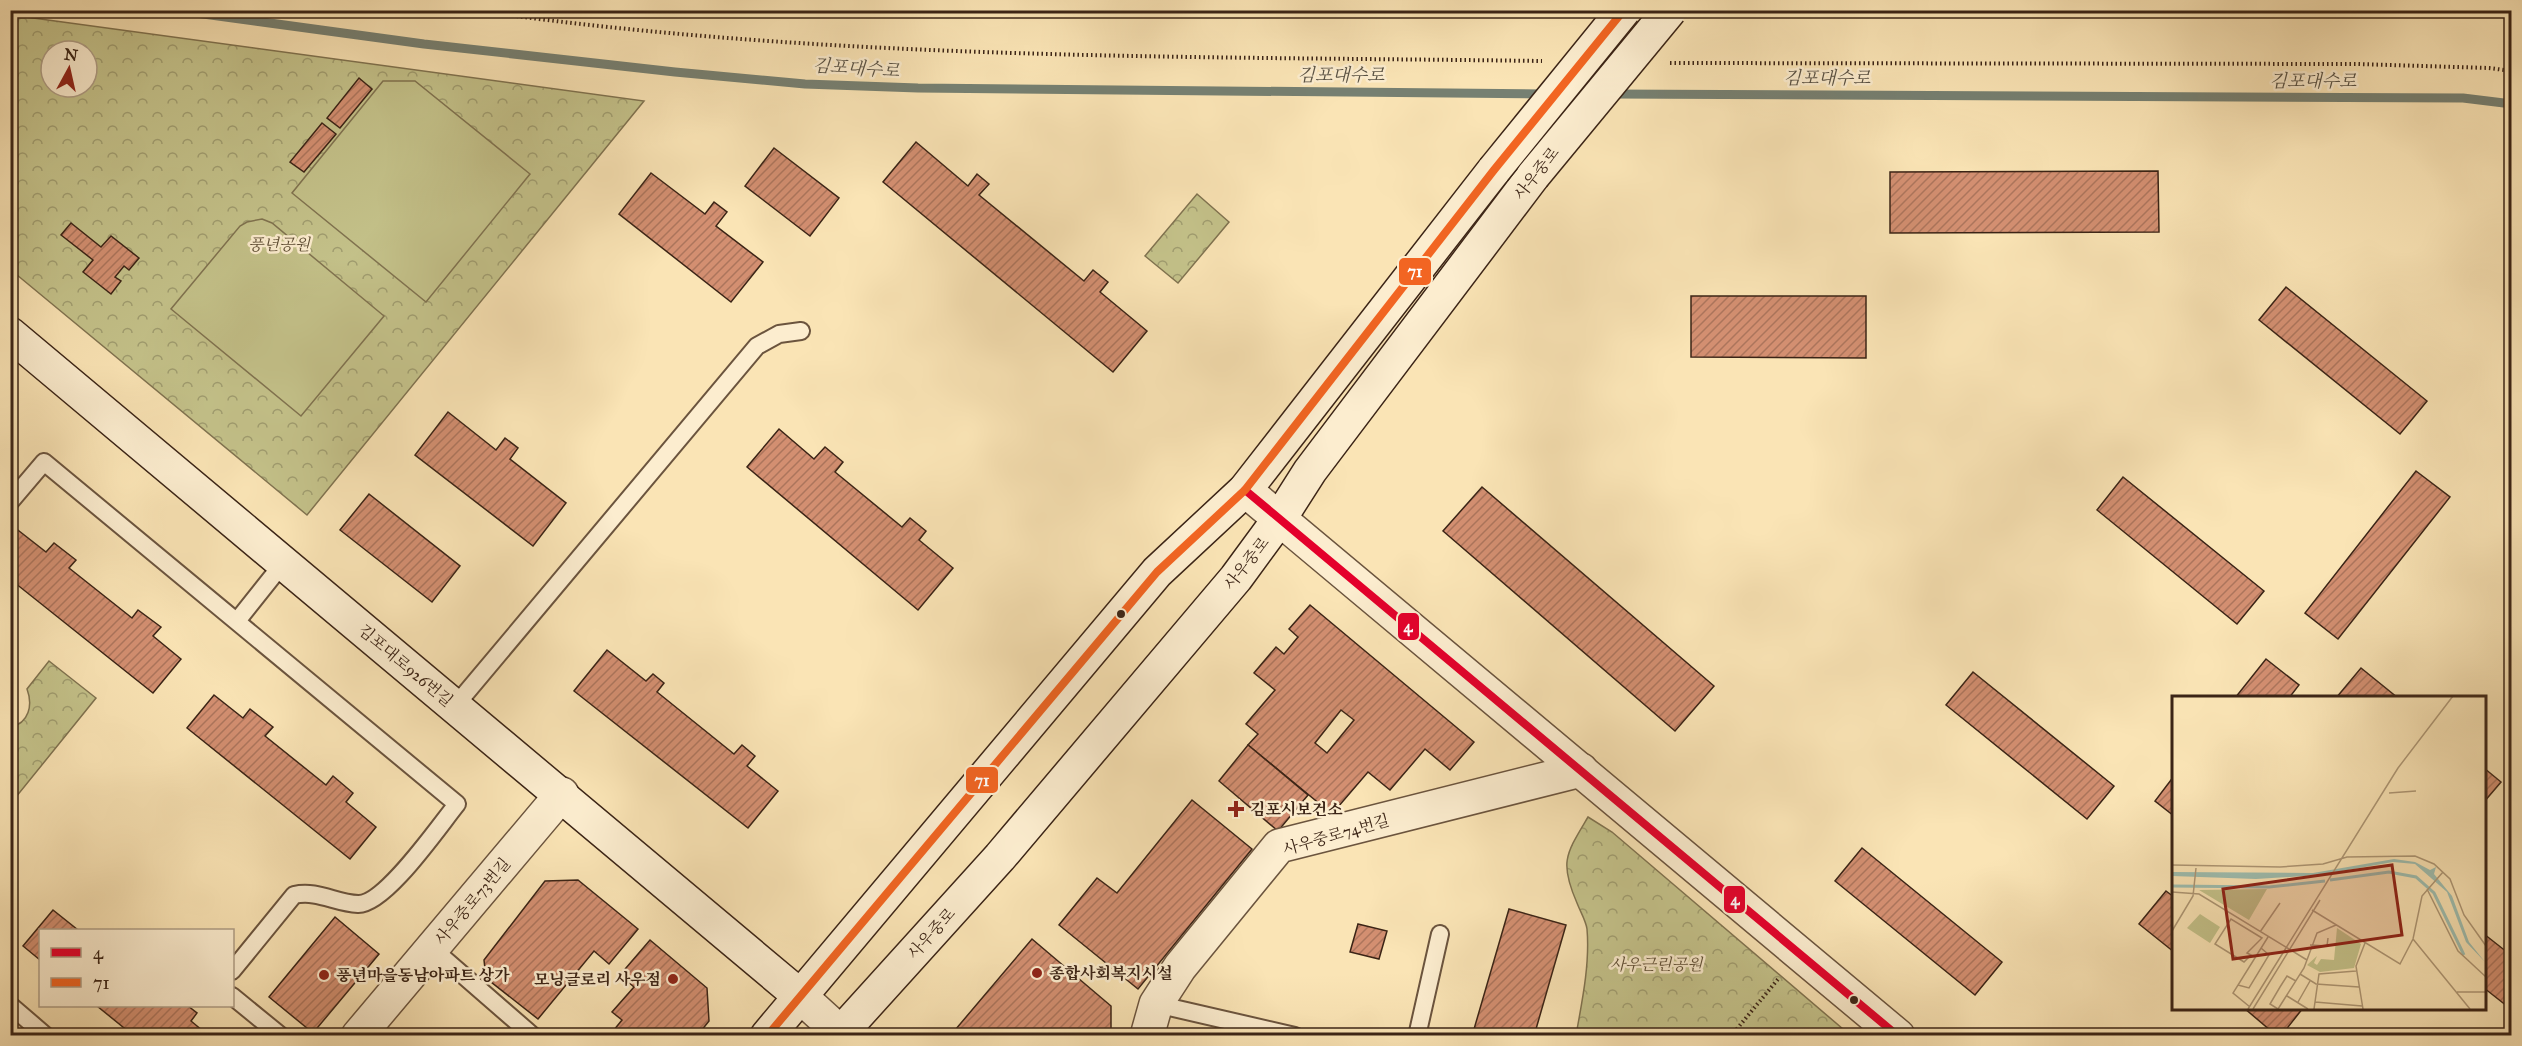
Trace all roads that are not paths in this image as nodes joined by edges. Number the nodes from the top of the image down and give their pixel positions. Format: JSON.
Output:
{"nodes":[{"id":1,"x":1624,"y":10,"type":"edge"},
{"id":2,"x":1670,"y":10,"type":"edge"},
{"id":3,"x":801,"y":331,"type":"dead end"},
{"id":4,"x":10,"y":334,"type":"edge"},
{"id":5,"x":1245,"y":490,"type":"junction"},
{"id":6,"x":10,"y":502,"type":"edge"},
{"id":7,"x":1280,"y":518,"type":"junction"},
{"id":8,"x":284,"y":562,"type":"junction"},
{"id":9,"x":237,"y":621,"type":"junction"},
{"id":10,"x":455,"y":706,"type":"junction"},
{"id":11,"x":1581,"y":770,"type":"junction"},
{"id":12,"x":562,"y":794,"type":"junction"},
{"id":13,"x":1440,"y":934,"type":"dead end"},
{"id":14,"x":433,"y":949,"type":"junction"},
{"id":15,"x":234,"y":969,"type":"edge"},
{"id":16,"x":800,"y":996,"type":"junction"},
{"id":17,"x":234,"y":998,"type":"edge"},
{"id":18,"x":1156,"y":1004,"type":"junction"},
{"id":19,"x":10,"y":1005,"type":"edge"},
{"id":20,"x":263,"y":1030,"type":"edge"},
{"id":21,"x":46,"y":1035,"type":"edge"},
{"id":22,"x":281,"y":1035,"type":"edge"},
{"id":23,"x":358,"y":1035,"type":"edge"},
{"id":24,"x":533,"y":1035,"type":"edge"},
{"id":25,"x":767,"y":1035,"type":"edge"},
{"id":26,"x":841,"y":1035,"type":"edge"},
{"id":27,"x":1147,"y":1035,"type":"edge"},
{"id":28,"x":1295,"y":1035,"type":"edge"},
{"id":29,"x":1417,"y":1035,"type":"edge"},
{"id":30,"x":1898,"y":1035,"type":"edge"}],
"edges":[{"from":1,"to":5,"type":"street","name":"사우중로","bridge":true},
{"from":2,"to":7,"type":"street","name":"사우중로","bridge":true},
{"from":3,"to":10,"type":"lane"},
{"from":4,"to":8,"type":"street","name":"김포대로926번길"},
{"from":5,"to":7,"type":"street"},
{"from":5,"to":16,"type":"street","name":"사우중로"},
{"from":6,"to":9,"type":"lane"},
{"from":7,"to":11,"type":"street"},
{"from":7,"to":26,"type":"street","name":"사우중로"},
{"from":8,"to":9,"type":"lane"},
{"from":8,"to":10,"type":"street","name":"김포대로926번길"},
{"from":9,"to":15,"type":"lane"},
{"from":10,"to":12,"type":"street","name":"김포대로926번길"},
{"from":11,"to":18,"type":"street","name":"사우중로74번길"},
{"from":11,"to":30,"type":"street"},
{"from":12,"to":14,"type":"street","name":"사우중로73번길"},
{"from":12,"to":16,"type":"street","name":"김포대로926번길"},
{"from":13,"to":29,"type":"lane"},
{"from":14,"to":23,"type":"street","name":"사우중로73번길"},
{"from":14,"to":24,"type":"lane"},
{"from":16,"to":25,"type":"street","name":"사우중로"},
{"from":16,"to":26,"type":"street","name":"김포대로926번길"},
{"from":17,"to":20,"type":"lane"},
{"from":18,"to":27,"type":"street","name":"사우중로74번길"},
{"from":18,"to":28,"type":"lane"},
{"from":19,"to":21,"type":"lane"},
{"from":20,"to":22,"type":"lane"}]}
